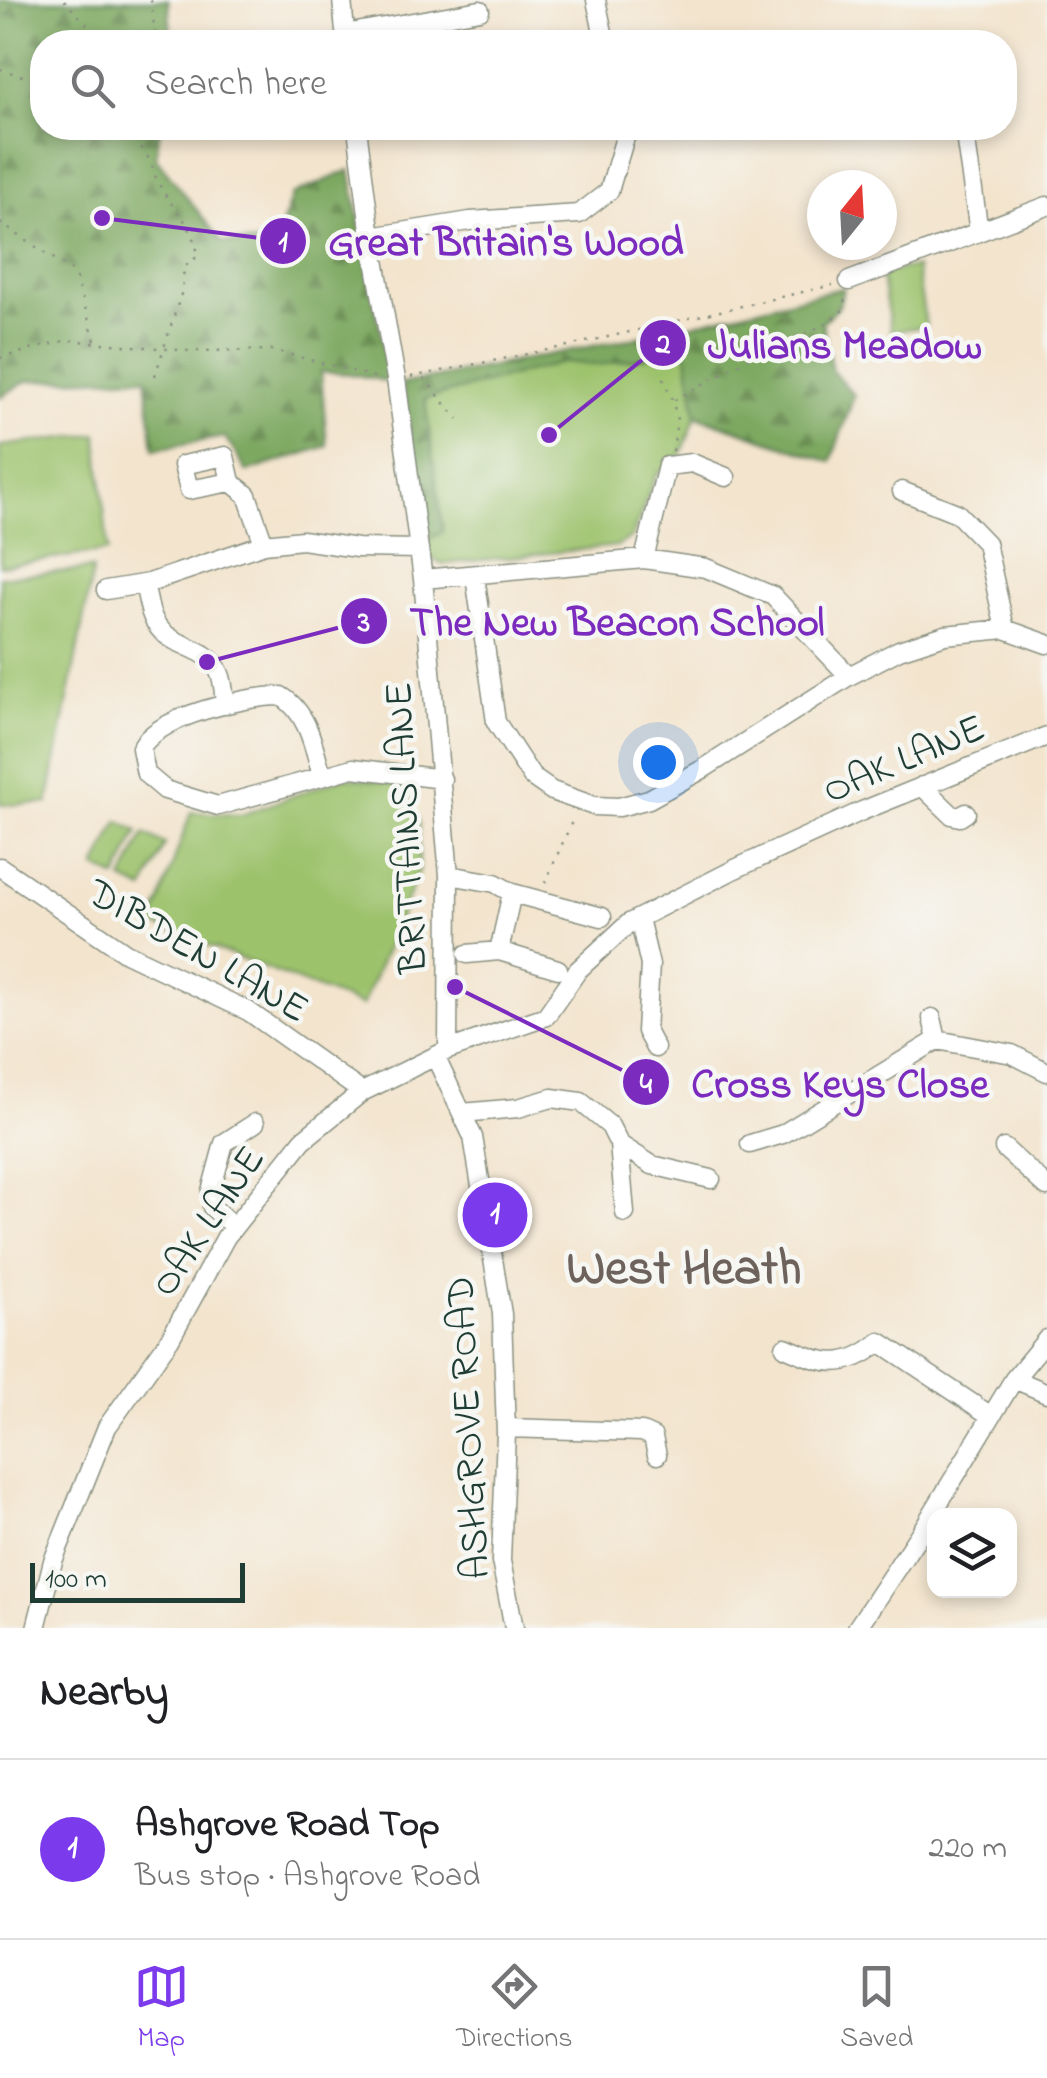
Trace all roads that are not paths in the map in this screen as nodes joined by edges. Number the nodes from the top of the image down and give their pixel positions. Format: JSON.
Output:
{"nodes":[{"id":1,"x":342,"y":0,"type":"edge"},
{"id":2,"x":596,"y":0,"type":"edge"},
{"id":3,"x":480,"y":10,"type":"dead end"},
{"id":4,"x":345,"y":30,"type":"edge"},
{"id":5,"x":384,"y":30,"type":"edge"},
{"id":6,"x":602,"y":30,"type":"edge"},
{"id":7,"x":359,"y":140,"type":"edge"},
{"id":8,"x":624,"y":140,"type":"edge"},
{"id":9,"x":966,"y":140,"type":"edge"},
{"id":10,"x":1047,"y":206,"type":"edge"},
{"id":11,"x":979,"y":232,"type":"junction"},
{"id":12,"x":371,"y":237,"type":"junction"},
{"id":13,"x":848,"y":282,"type":"road end"},
{"id":14,"x":726,"y":476,"type":"dead end"},
{"id":15,"x":231,"y":482,"type":"dead end"},
{"id":16,"x":902,"y":491,"type":"dead end"},
{"id":17,"x":264,"y":544,"type":"junction"},
{"id":18,"x":418,"y":550,"type":"junction"},
{"id":19,"x":644,"y":559,"type":"junction"},
{"id":20,"x":475,"y":576,"type":"junction"},
{"id":21,"x":422,"y":579,"type":"junction"},
{"id":22,"x":144,"y":584,"type":"junction"},
{"id":23,"x":106,"y":590,"type":"dead end"},
{"id":24,"x":1005,"y":629,"type":"junction"},
{"id":25,"x":1047,"y":644,"type":"edge"},
{"id":26,"x":849,"y":676,"type":"junction"},
{"id":27,"x":225,"y":705,"type":"junction"},
{"id":28,"x":1047,"y":736,"type":"edge"},
{"id":29,"x":322,"y":776,"type":"junction"},
{"id":30,"x":442,"y":780,"type":"junction"},
{"id":31,"x":922,"y":786,"type":"junction"},
{"id":32,"x":966,"y":814,"type":"dead end"},
{"id":33,"x":0,"y":867,"type":"edge"},
{"id":34,"x":448,"y":875,"type":"junction"},
{"id":35,"x":512,"y":893,"type":"junction"},
{"id":36,"x":602,"y":917,"type":"dead end"},
{"id":37,"x":639,"y":918,"type":"junction"},
{"id":38,"x":499,"y":951,"type":"junction"},
{"id":39,"x":467,"y":954,"type":"dead end"},
{"id":40,"x":558,"y":969,"type":"dead end"},
{"id":41,"x":932,"y":1018,"type":"dead end"},
{"id":42,"x":937,"y":1040,"type":"junction"},
{"id":43,"x":655,"y":1048,"type":"dead end"},
{"id":44,"x":441,"y":1053,"type":"junction"},
{"id":45,"x":1047,"y":1072,"type":"edge"},
{"id":46,"x":362,"y":1092,"type":"junction"},
{"id":47,"x":462,"y":1113,"type":"junction"},
{"id":48,"x":255,"y":1123,"type":"dead end"},
{"id":49,"x":619,"y":1144,"type":"junction"},
{"id":50,"x":750,"y":1144,"type":"dead end"},
{"id":51,"x":1004,"y":1148,"type":"dead end"},
{"id":52,"x":711,"y":1179,"type":"dead end"},
{"id":53,"x":1047,"y":1187,"type":"edge"},
{"id":54,"x":626,"y":1214,"type":"dead end"},
{"id":55,"x":234,"y":1227,"type":"junction"},
{"id":56,"x":1047,"y":1339,"type":"edge"},
{"id":57,"x":785,"y":1347,"type":"dead end"},
{"id":58,"x":1014,"y":1378,"type":"junction"},
{"id":59,"x":1047,"y":1393,"type":"edge"},
{"id":60,"x":992,"y":1416,"type":"junction"},
{"id":61,"x":506,"y":1428,"type":"junction"},
{"id":62,"x":656,"y":1455,"type":"dead end"},
{"id":63,"x":36,"y":1628,"type":"edge"},
{"id":64,"x":514,"y":1628,"type":"edge"},
{"id":65,"x":856,"y":1628,"type":"edge"}],
"edges":[{"from":1,"to":4,"type":"street"},
{"from":2,"to":6,"type":"street"},
{"from":3,"to":5,"type":"street"},
{"from":7,"to":12,"type":"street","name":"BRITTAINS LANE"},
{"from":8,"to":12,"type":"street"},
{"from":9,"to":11,"type":"street"},
{"from":10,"to":11,"type":"street"},
{"from":11,"to":13,"type":"street"},
{"from":12,"to":18,"type":"street","name":"BRITTAINS LANE"},
{"from":14,"to":19,"type":"street"},
{"from":15,"to":17,"type":"street"},
{"from":16,"to":24,"type":"street"},
{"from":17,"to":18,"type":"street"},
{"from":17,"to":22,"type":"street"},
{"from":18,"to":21,"type":"street","name":"BRITTAINS LANE"},
{"from":19,"to":20,"type":"street"},
{"from":19,"to":26,"type":"street"},
{"from":20,"to":21,"type":"street"},
{"from":20,"to":26,"type":"street"},
{"from":21,"to":30,"type":"street","name":"BRITTAINS LANE"},
{"from":22,"to":23,"type":"street"},
{"from":22,"to":27,"type":"street"},
{"from":24,"to":25,"type":"street"},
{"from":24,"to":26,"type":"street"},
{"from":27,"to":29,"type":"street"},
{"from":27,"to":29,"type":"street"},
{"from":28,"to":31,"type":"street","name":"OAK LANE"},
{"from":29,"to":30,"type":"street"},
{"from":30,"to":34,"type":"street","name":"BRITTAINS LANE"},
{"from":31,"to":32,"type":"street"},
{"from":31,"to":37,"type":"street","name":"OAK LANE"},
{"from":33,"to":46,"type":"street","name":"DIBDEN LANE"},
{"from":34,"to":35,"type":"street"},
{"from":34,"to":44,"type":"street","name":"BRITTAINS LANE"},
{"from":35,"to":36,"type":"street"},
{"from":35,"to":38,"type":"street"},
{"from":37,"to":43,"type":"street"},
{"from":37,"to":44,"type":"street","name":"OAK LANE"},
{"from":38,"to":39,"type":"street"},
{"from":38,"to":40,"type":"street"},
{"from":41,"to":42,"type":"street"},
{"from":42,"to":45,"type":"street"},
{"from":42,"to":50,"type":"street"},
{"from":44,"to":46,"type":"street","name":"OAK LANE"},
{"from":44,"to":47,"type":"street","name":"ASHGROVE ROAD"},
{"from":46,"to":55,"type":"street","name":"OAK LANE"},
{"from":47,"to":49,"type":"street"},
{"from":47,"to":61,"type":"street","name":"ASHGROVE ROAD"},
{"from":48,"to":55,"type":"street"},
{"from":49,"to":52,"type":"street"},
{"from":49,"to":54,"type":"street"},
{"from":51,"to":53,"type":"street"},
{"from":55,"to":63,"type":"street","name":"OAK LANE"},
{"from":56,"to":58,"type":"street"},
{"from":57,"to":60,"type":"street"},
{"from":58,"to":59,"type":"street"},
{"from":58,"to":60,"type":"street"},
{"from":60,"to":65,"type":"street"},
{"from":61,"to":62,"type":"street"},
{"from":61,"to":64,"type":"street","name":"ASHGROVE ROAD"}]}
